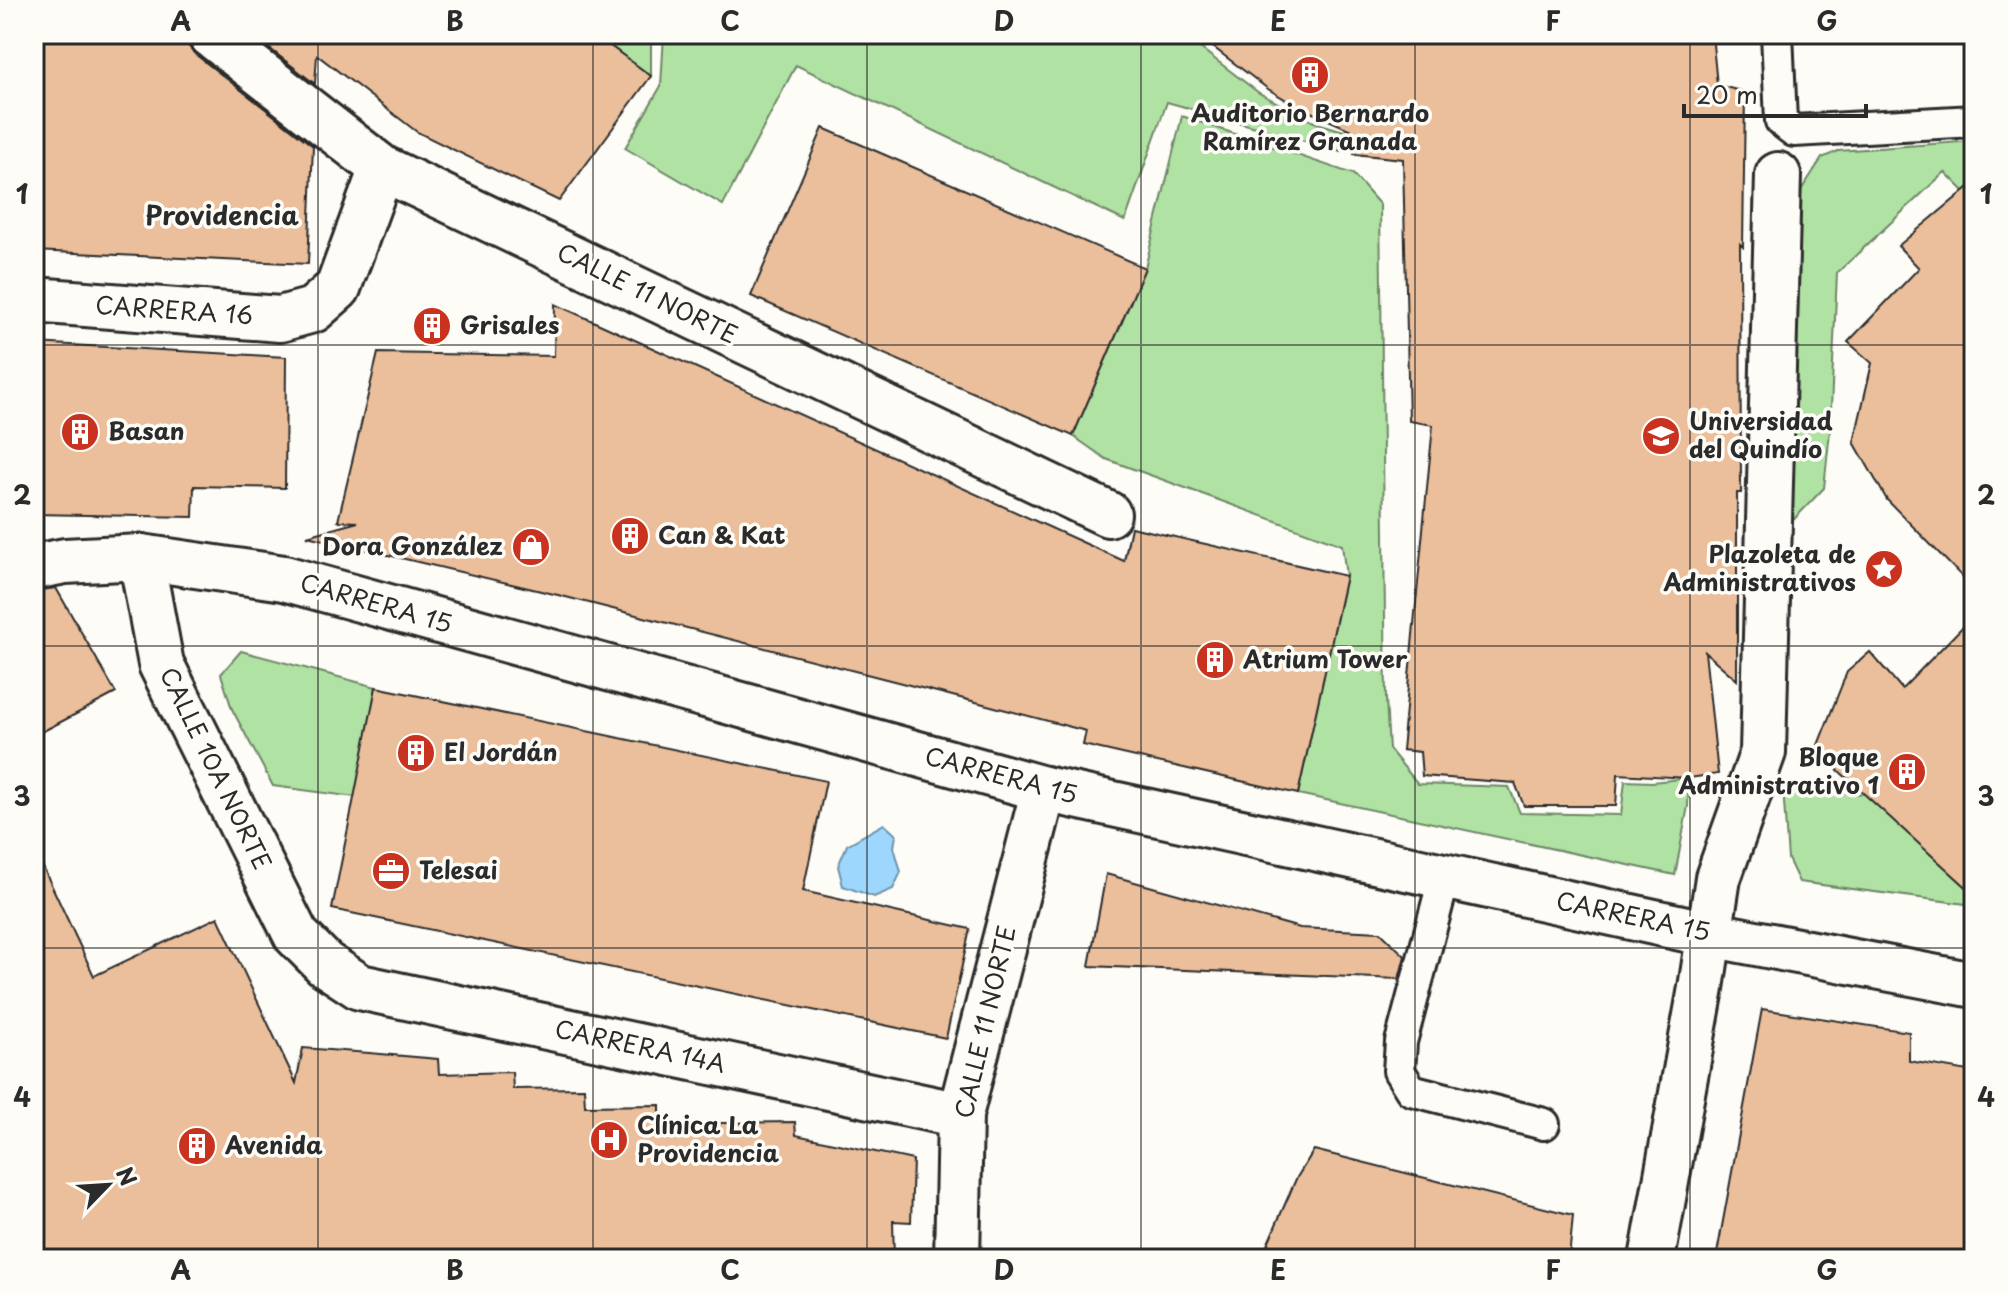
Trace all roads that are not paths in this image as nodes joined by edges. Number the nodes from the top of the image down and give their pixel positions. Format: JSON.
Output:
{"nodes":[{"id":1,"x":210,"y":34,"type":"edge"},
{"id":2,"x":1777,"y":34,"type":"edge"},
{"id":3,"x":1974,"y":121,"type":"edge"},
{"id":4,"x":382,"y":168,"type":"junction"},
{"id":5,"x":1778,"y":175,"type":"dead end"},
{"id":6,"x":34,"y":300,"type":"edge"},
{"id":7,"x":1108,"y":514,"type":"dead end"},
{"id":8,"x":141,"y":557,"type":"junction"},
{"id":9,"x":34,"y":567,"type":"edge"},
{"id":10,"x":1044,"y":789,"type":"junction"},
{"id":11,"x":1445,"y":875,"type":"junction"},
{"id":12,"x":1709,"y":934,"type":"junction"},
{"id":13,"x":325,"y":964,"type":"joint"},
{"id":14,"x":1974,"y":985,"type":"edge"},
{"id":15,"x":960,"y":1115,"type":"junction"},
{"id":16,"x":1544,"y":1124,"type":"dead end"},
{"id":17,"x":957,"y":1259,"type":"edge"},
{"id":18,"x":1652,"y":1259,"type":"edge"}],
"edges":[{"from":1,"to":4,"type":"street","name":"CALLE 11 NORTE"},
{"from":2,"to":3,"type":"lane"},
{"from":4,"to":6,"type":"street","name":"CARRERA 16"},
{"from":4,"to":7,"type":"street","name":"CALLE 11 NORTE"},
{"from":5,"to":12,"type":"street"},
{"from":8,"to":9,"type":"street","name":"CARRERA 15"},
{"from":8,"to":10,"type":"street","name":"CARRERA 15"},
{"from":8,"to":13,"type":"street","name":"CALLE 10A NORTE"},
{"from":10,"to":11,"type":"street","name":"CARRERA 15"},
{"from":10,"to":15,"type":"street","name":"CALLE 11 NORTE"},
{"from":11,"to":12,"type":"street","name":"CARRERA 15"},
{"from":11,"to":16,"type":"lane"},
{"from":12,"to":14,"type":"street","name":"CARRERA 15"},
{"from":12,"to":18,"type":"street"},
{"from":13,"to":15,"type":"street","name":"CARRERA 14A"},
{"from":15,"to":17,"type":"street","name":"CALLE 11 NORTE"}]}
